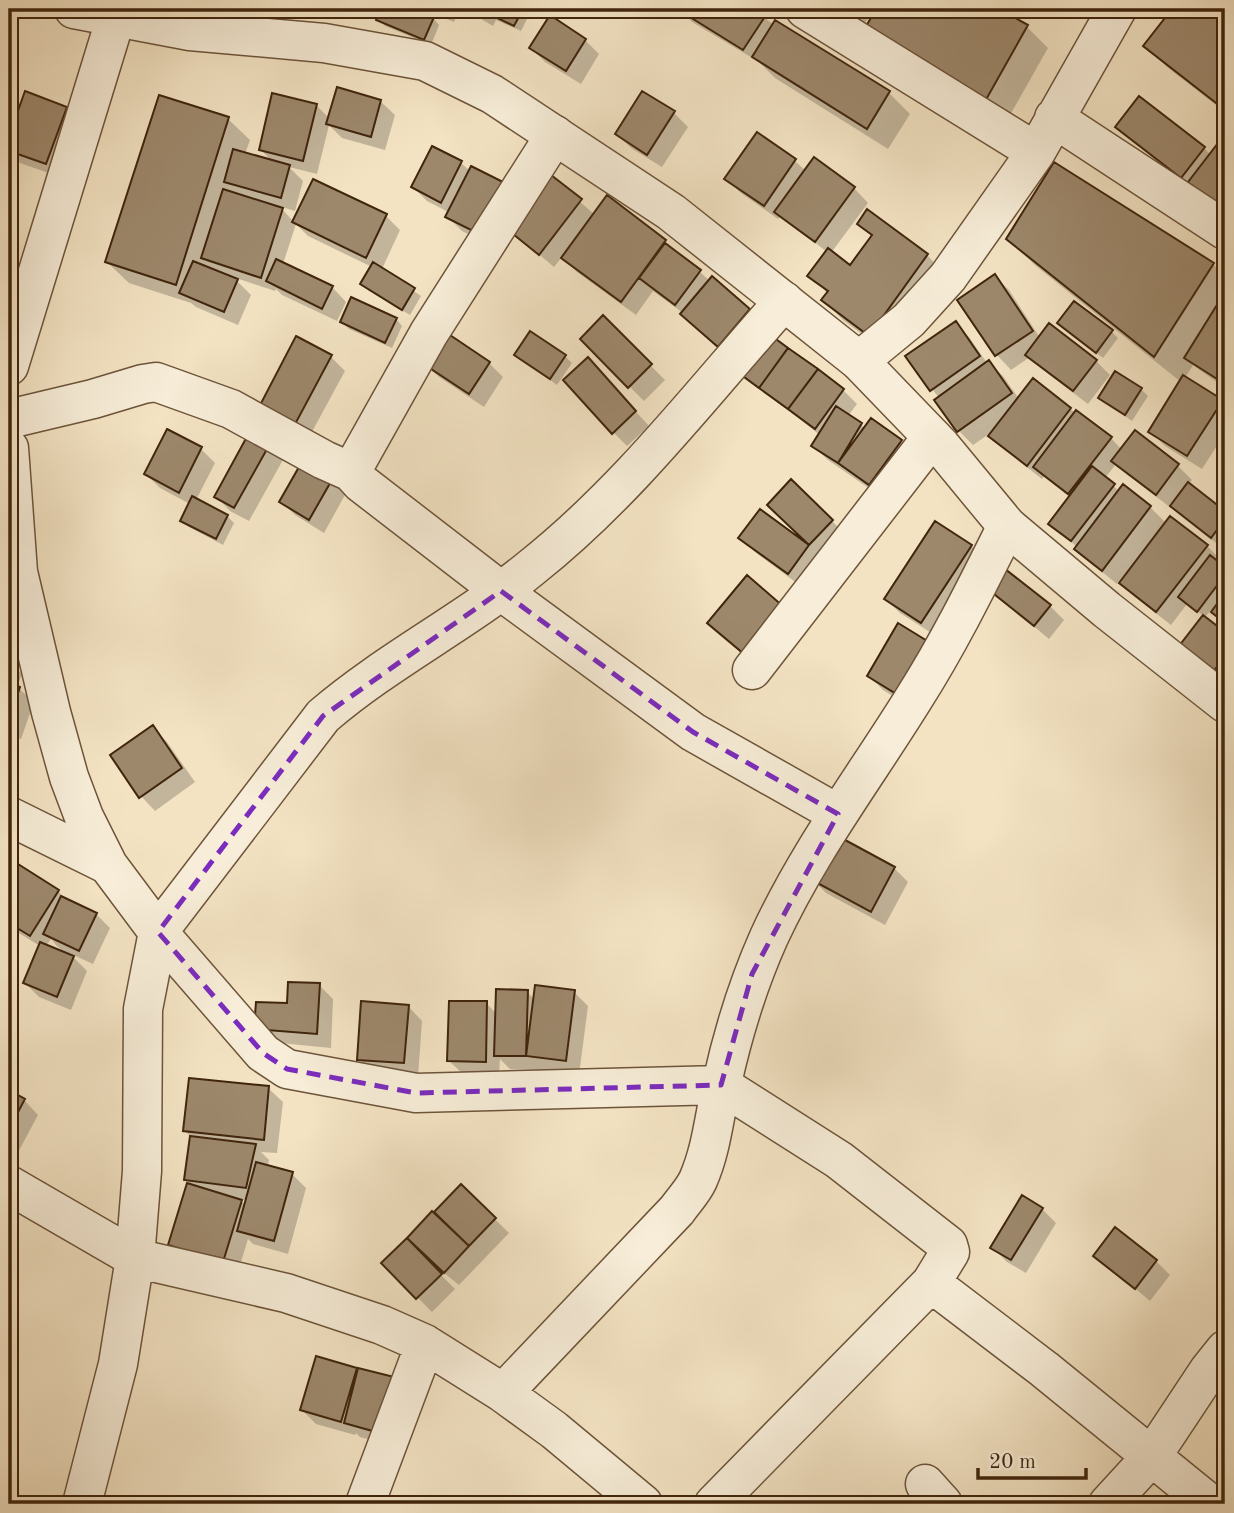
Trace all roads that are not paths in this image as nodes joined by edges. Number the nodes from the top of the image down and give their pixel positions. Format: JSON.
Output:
{"nodes":[{"id":1,"x":74,"y":9,"type":"edge"},
{"id":2,"x":805,"y":9,"type":"edge"},
{"id":3,"x":1117,"y":9,"type":"edge"},
{"id":4,"x":116,"y":17,"type":"junction"},
{"id":5,"x":1054,"y":118,"type":"junction"},
{"id":6,"x":555,"y":135,"type":"junction"},
{"id":7,"x":1036,"y":152,"type":"junction"},
{"id":8,"x":1224,"y":225,"type":"edge"},
{"id":9,"x":784,"y":301,"type":"junction"},
{"id":10,"x":859,"y":361,"type":"junction"},
{"id":11,"x":9,"y":366,"type":"edge"},
{"id":12,"x":9,"y":419,"type":"edge"},
{"id":13,"x":932,"y":437,"type":"junction"},
{"id":14,"x":9,"y":448,"type":"edge"},
{"id":15,"x":351,"y":472,"type":"junction"},
{"id":16,"x":1007,"y":526,"type":"junction"},
{"id":17,"x":14,"y":570,"type":"edge"},
{"id":18,"x":501,"y":591,"type":"junction"},
{"id":19,"x":752,"y":670,"type":"dead end"},
{"id":20,"x":1225,"y":703,"type":"edge"},
{"id":21,"x":838,"y":814,"type":"junction"},
{"id":22,"x":9,"y":816,"type":"edge"},
{"id":23,"x":108,"y":865,"type":"junction"},
{"id":24,"x":158,"y":932,"type":"junction"},
{"id":25,"x":721,"y":1085,"type":"junction"},
{"id":26,"x":9,"y":1185,"type":"edge"},
{"id":27,"x":135,"y":1258,"type":"junction"},
{"id":28,"x":931,"y":1283,"type":"junction"},
{"id":29,"x":425,"y":1345,"type":"junction"},
{"id":30,"x":1225,"y":1349,"type":"edge"},
{"id":31,"x":503,"y":1393,"type":"junction"},
{"id":32,"x":1152,"y":1455,"type":"junction"},
{"id":33,"x":82,"y":1504,"type":"edge"},
{"id":34,"x":365,"y":1504,"type":"edge"},
{"id":35,"x":643,"y":1504,"type":"edge"},
{"id":36,"x":714,"y":1504,"type":"edge"},
{"id":37,"x":1108,"y":1504,"type":"edge"},
{"id":38,"x":1210,"y":1504,"type":"edge"}],
"edges":[{"from":1,"to":4,"type":"street"},
{"from":2,"to":7,"type":"street"},
{"from":3,"to":5,"type":"street"},
{"from":4,"to":6,"type":"street"},
{"from":4,"to":11,"type":"street"},
{"from":5,"to":7,"type":"street"},
{"from":5,"to":8,"type":"street"},
{"from":6,"to":9,"type":"street"},
{"from":6,"to":15,"type":"street"},
{"from":7,"to":10,"type":"street"},
{"from":9,"to":10,"type":"street"},
{"from":9,"to":18,"type":"street"},
{"from":10,"to":13,"type":"street"},
{"from":12,"to":15,"type":"street"},
{"from":13,"to":16,"type":"street"},
{"from":13,"to":19,"type":"street"},
{"from":14,"to":17,"type":"street"},
{"from":15,"to":18,"type":"street"},
{"from":16,"to":20,"type":"street"},
{"from":16,"to":21,"type":"street"},
{"from":17,"to":23,"type":"street"},
{"from":18,"to":21,"type":"street"},
{"from":18,"to":24,"type":"street"},
{"from":21,"to":25,"type":"street"},
{"from":22,"to":23,"type":"street"},
{"from":23,"to":24,"type":"street"},
{"from":24,"to":25,"type":"street"},
{"from":24,"to":27,"type":"street"},
{"from":25,"to":28,"type":"street"},
{"from":25,"to":31,"type":"street"},
{"from":26,"to":27,"type":"street"},
{"from":27,"to":29,"type":"street"},
{"from":27,"to":33,"type":"street"},
{"from":28,"to":32,"type":"street"},
{"from":28,"to":36,"type":"street"},
{"from":29,"to":31,"type":"street"},
{"from":29,"to":34,"type":"street"},
{"from":30,"to":32,"type":"street"},
{"from":31,"to":35,"type":"street"},
{"from":32,"to":37,"type":"street"},
{"from":32,"to":38,"type":"street"}]}
